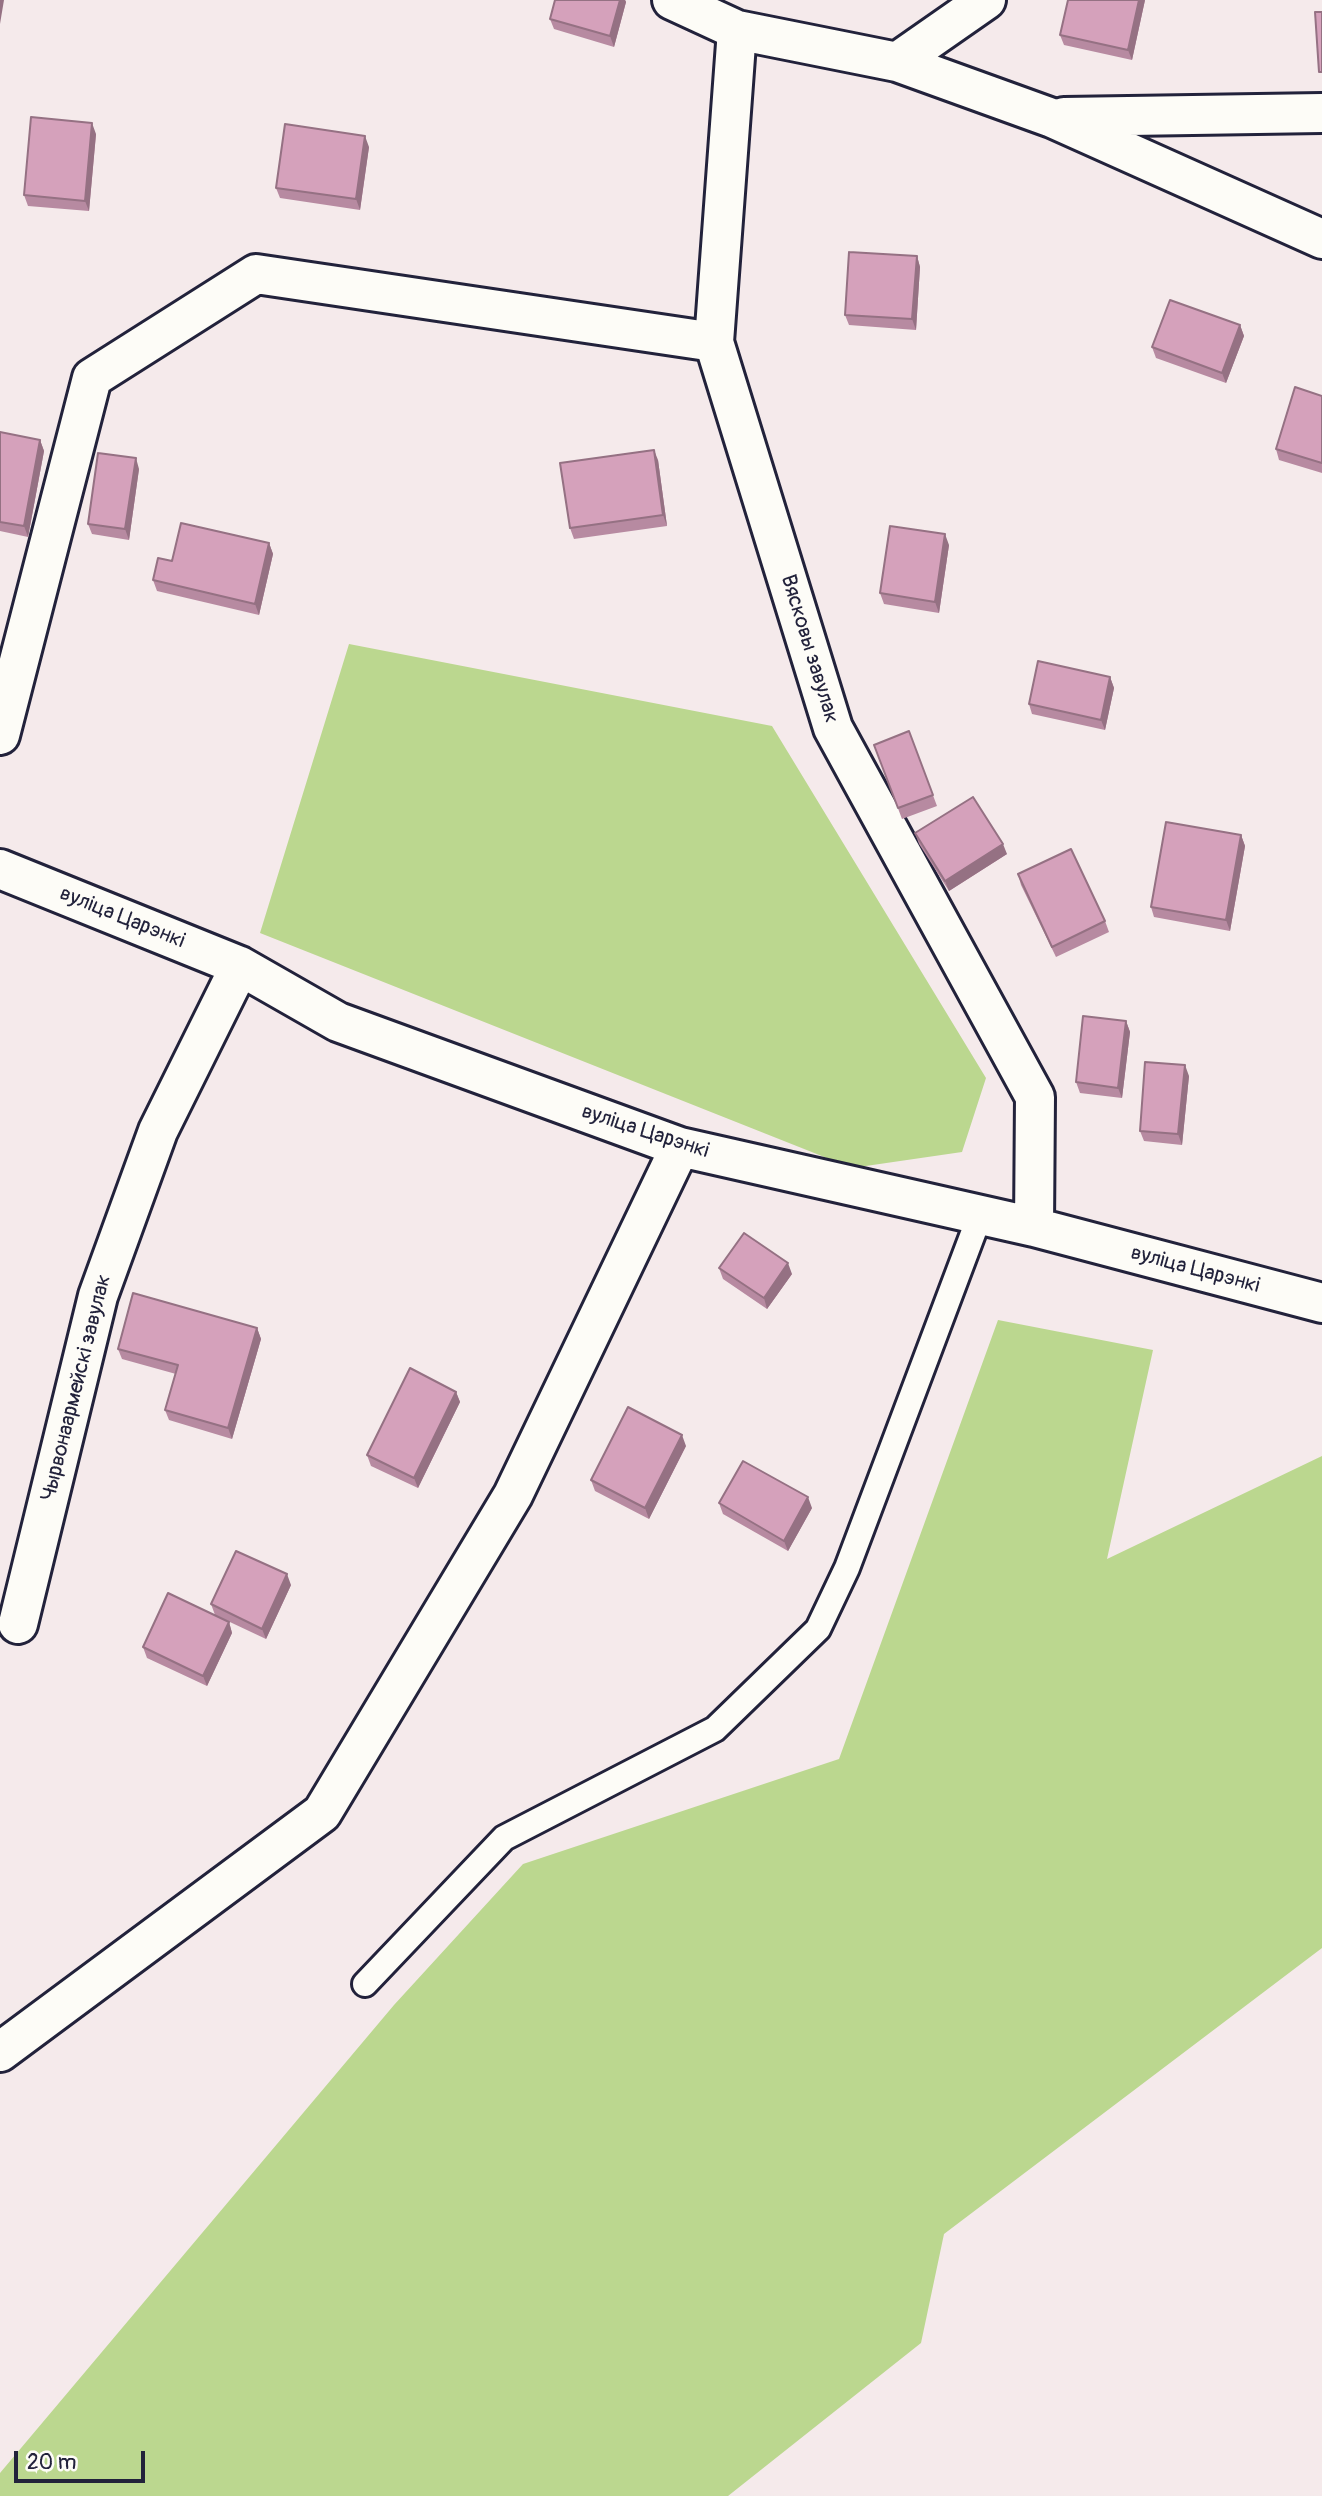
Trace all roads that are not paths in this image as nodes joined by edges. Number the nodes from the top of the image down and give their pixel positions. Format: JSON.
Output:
{"nodes":[{"id":1,"x":672,"y":0,"type":"edge"},
{"id":2,"x":986,"y":0,"type":"edge"},
{"id":3,"x":737,"y":30,"type":"junction"},
{"id":4,"x":897,"y":62,"type":"junction"},
{"id":5,"x":1322,"y":113,"type":"edge"},
{"id":6,"x":1052,"y":118,"type":"junction"},
{"id":7,"x":1322,"y":239,"type":"edge"},
{"id":8,"x":714,"y":342,"type":"junction"},
{"id":9,"x":0,"y":735,"type":"edge"},
{"id":10,"x":0,"y":869,"type":"edge"},
{"id":11,"x":240,"y":966,"type":"junction"},
{"id":12,"x":680,"y":1147,"type":"junction"},
{"id":13,"x":980,"y":1215,"type":"junction"},
{"id":14,"x":1034,"y":1227,"type":"junction"},
{"id":15,"x":1322,"y":1303,"type":"edge"},
{"id":16,"x":18,"y":1625,"type":"dead end"},
{"id":17,"x":365,"y":1984,"type":"dead end"},
{"id":18,"x":0,"y":2052,"type":"edge"}],
"edges":[{"from":1,"to":3,"type":"street"},
{"from":2,"to":4,"type":"street"},
{"from":3,"to":4,"type":"street"},
{"from":3,"to":8,"type":"street","name":"Вясковы завулак"},
{"from":4,"to":6,"type":"street"},
{"from":5,"to":6,"type":"street"},
{"from":6,"to":7,"type":"street"},
{"from":8,"to":9,"type":"street"},
{"from":8,"to":14,"type":"street","name":"Вясковы завулак"},
{"from":10,"to":11,"type":"street","name":"вуліца Царэнкі"},
{"from":11,"to":12,"type":"street","name":"вуліца Царэнкі"},
{"from":11,"to":16,"type":"street","name":"Чырвонаармейскі завулак"},
{"from":12,"to":13,"type":"street","name":"вуліца Царэнкі"},
{"from":12,"to":18,"type":"street"},
{"from":13,"to":14,"type":"street","name":"вуліца Царэнкі"},
{"from":13,"to":17,"type":"lane"},
{"from":14,"to":15,"type":"street","name":"вуліца Царэнкі"}]}
